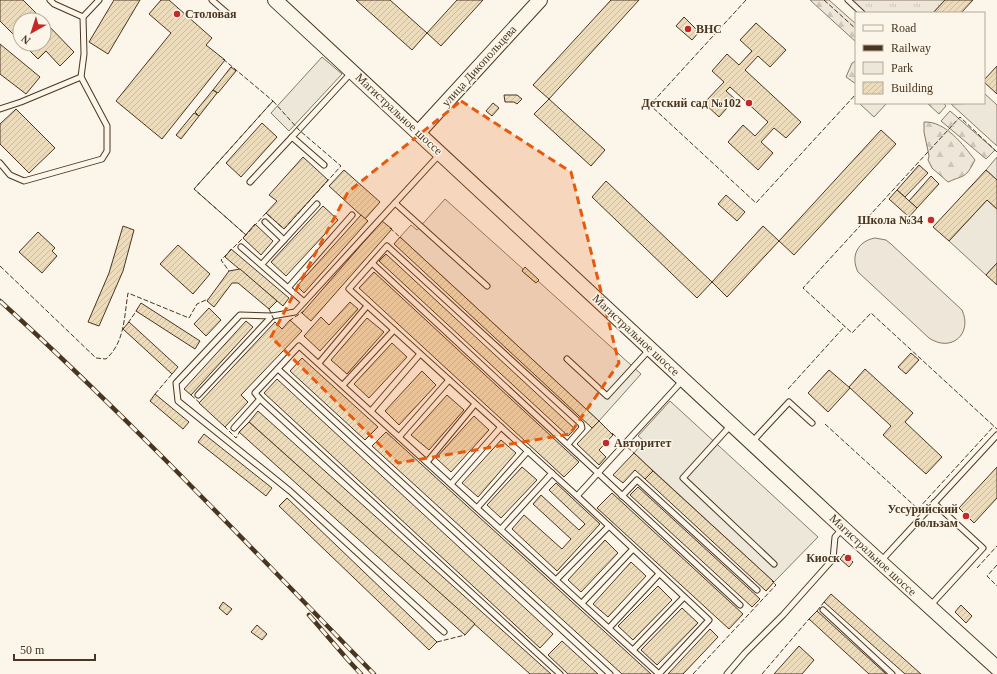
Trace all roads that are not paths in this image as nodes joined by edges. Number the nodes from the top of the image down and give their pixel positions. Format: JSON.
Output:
{"nodes":[{"id":1,"x":50,"y":0,"type":"edge"},
{"id":2,"x":99,"y":0,"type":"edge"},
{"id":3,"x":212,"y":0,"type":"edge"},
{"id":4,"x":275,"y":0,"type":"edge"},
{"id":5,"x":540,"y":0,"type":"edge"},
{"id":6,"x":848,"y":0,"type":"edge"},
{"id":7,"x":861,"y":12,"type":"edge"},
{"id":8,"x":228,"y":14,"type":"dead end"},
{"id":9,"x":83,"y":17,"type":"junction"},
{"id":10,"x":353,"y":71,"type":"junction"},
{"id":11,"x":81,"y":77,"type":"junction"},
{"id":12,"x":0,"y":109,"type":"edge"},
{"id":13,"x":419,"y":132,"type":"junction"},
{"id":14,"x":292,"y":137,"type":"junction"},
{"id":15,"x":441,"y":153,"type":"junction"},
{"id":16,"x":0,"y":164,"type":"edge"},
{"id":17,"x":324,"y":165,"type":"dead end"},
{"id":18,"x":250,"y":182,"type":"dead end"},
{"id":19,"x":395,"y":203,"type":"junction"},
{"id":20,"x":317,"y":204,"type":"dead end"},
{"id":21,"x":352,"y":215,"type":"dead end"},
{"id":22,"x":265,"y":222,"type":"dead end"},
{"id":23,"x":284,"y":240,"type":"junction"},
{"id":24,"x":241,"y":247,"type":"dead end"},
{"id":25,"x":372,"y":263,"type":"junction"},
{"id":26,"x":262,"y":264,"type":"junction"},
{"id":27,"x":487,"y":286,"type":"dead end"},
{"id":28,"x":288,"y":288,"type":"junction"},
{"id":29,"x":304,"y":302,"type":"junction"},
{"id":30,"x":367,"y":306,"type":"junction"},
{"id":31,"x":272,"y":316,"type":"junction"},
{"id":32,"x":394,"y":330,"type":"junction"},
{"id":33,"x":650,"y":348,"type":"junction"},
{"id":34,"x":420,"y":354,"type":"junction"},
{"id":35,"x":567,"y":359,"type":"dead end"},
{"id":36,"x":319,"y":363,"type":"junction"},
{"id":37,"x":278,"y":369,"type":"junction"},
{"id":38,"x":449,"y":380,"type":"junction"},
{"id":39,"x":684,"y":380,"type":"junction"},
{"id":40,"x":343,"y":385,"type":"junction"},
{"id":41,"x":198,"y":395,"type":"dead end"},
{"id":42,"x":260,"y":399,"type":"junction"},
{"id":43,"x":475,"y":404,"type":"junction"},
{"id":44,"x":371,"y":411,"type":"junction"},
{"id":45,"x":812,"y":423,"type":"dead end"},
{"id":46,"x":732,"y":424,"type":"junction"},
{"id":47,"x":501,"y":427,"type":"junction"},
{"id":48,"x":234,"y":428,"type":"dead end"},
{"id":49,"x":997,"y":435,"type":"edge"},
{"id":50,"x":399,"y":437,"type":"junction"},
{"id":51,"x":752,"y":443,"type":"junction"},
{"id":52,"x":568,"y":444,"type":"junction"},
{"id":53,"x":528,"y":451,"type":"junction"},
{"id":54,"x":427,"y":462,"type":"junction"},
{"id":55,"x":552,"y":473,"type":"junction"},
{"id":56,"x":598,"y":473,"type":"junction"},
{"id":57,"x":451,"y":484,"type":"junction"},
{"id":58,"x":577,"y":496,"type":"junction"},
{"id":59,"x":622,"y":496,"type":"junction"},
{"id":60,"x":934,"y":504,"type":"junction"},
{"id":61,"x":477,"y":508,"type":"junction"},
{"id":62,"x":609,"y":526,"type":"junction"},
{"id":63,"x":843,"y":528,"type":"junction"},
{"id":64,"x":501,"y":529,"type":"junction"},
{"id":65,"x":633,"y":549,"type":"junction"},
{"id":66,"x":880,"y":562,"type":"junction"},
{"id":67,"x":774,"y":564,"type":"dead end"},
{"id":68,"x":660,"y":574,"type":"junction"},
{"id":69,"x":556,"y":580,"type":"junction"},
{"id":70,"x":757,"y":590,"type":"dead end"},
{"id":71,"x":684,"y":597,"type":"junction"},
{"id":72,"x":582,"y":603,"type":"junction"},
{"id":73,"x":740,"y":606,"type":"dead end"},
{"id":74,"x":929,"y":607,"type":"junction"},
{"id":75,"x":823,"y":610,"type":"dead end"},
{"id":76,"x":609,"y":628,"type":"junction"},
{"id":77,"x":444,"y":632,"type":"dead end"},
{"id":78,"x":633,"y":650,"type":"junction"},
{"id":79,"x":997,"y":668,"type":"edge"},
{"id":80,"x":560,"y":674,"type":"edge"},
{"id":81,"x":610,"y":674,"type":"edge"},
{"id":82,"x":727,"y":674,"type":"edge"},
{"id":83,"x":892,"y":674,"type":"edge"}],
"edges":[{"from":1,"to":9,"type":"lane"},
{"from":2,"to":9,"type":"lane"},
{"from":3,"to":8,"type":"lane"},
{"from":4,"to":10,"type":"main road","name":"Магистральное шоссе"},
{"from":5,"to":13,"type":"main road","name":"улица Дикопольцева"},
{"from":6,"to":7,"type":"lane"},
{"from":9,"to":11,"type":"lane"},
{"from":10,"to":13,"type":"main road","name":"Магистральное шоссе"},
{"from":10,"to":14,"type":"lane"},
{"from":11,"to":12,"type":"lane"},
{"from":11,"to":16,"type":"lane"},
{"from":13,"to":15,"type":"main road","name":"Магистральное шоссе"},
{"from":14,"to":17,"type":"lane"},
{"from":14,"to":18,"type":"lane"},
{"from":15,"to":19,"type":"lane"},
{"from":15,"to":33,"type":"main road","name":"Магистральное шоссе"},
{"from":19,"to":27,"type":"lane"},
{"from":19,"to":29,"type":"lane"},
{"from":20,"to":23,"type":"lane"},
{"from":21,"to":28,"type":"lane"},
{"from":22,"to":23,"type":"lane"},
{"from":23,"to":26,"type":"lane"},
{"from":24,"to":26,"type":"lane"},
{"from":25,"to":30,"type":"lane"},
{"from":25,"to":52,"type":"lane"},
{"from":25,"to":52,"type":"lane"},
{"from":26,"to":28,"type":"lane"},
{"from":28,"to":29,"type":"lane"},
{"from":29,"to":31,"type":"lane"},
{"from":30,"to":32,"type":"lane"},
{"from":30,"to":36,"type":"lane"},
{"from":31,"to":41,"type":"lane"},
{"from":31,"to":77,"type":"lane"},
{"from":32,"to":34,"type":"lane"},
{"from":32,"to":40,"type":"lane"},
{"from":33,"to":35,"type":"lane"},
{"from":33,"to":39,"type":"main road","name":"Магистральное шоссе"},
{"from":34,"to":38,"type":"lane"},
{"from":34,"to":44,"type":"lane"},
{"from":36,"to":37,"type":"lane"},
{"from":36,"to":40,"type":"lane"},
{"from":37,"to":42,"type":"lane"},
{"from":37,"to":81,"type":"lane"},
{"from":38,"to":43,"type":"lane"},
{"from":38,"to":50,"type":"lane"},
{"from":39,"to":46,"type":"main road","name":"Магистральное шоссе"},
{"from":39,"to":56,"type":"lane"},
{"from":40,"to":44,"type":"lane"},
{"from":42,"to":48,"type":"lane"},
{"from":42,"to":80,"type":"lane"},
{"from":43,"to":47,"type":"lane"},
{"from":43,"to":54,"type":"lane"},
{"from":44,"to":50,"type":"lane"},
{"from":45,"to":51,"type":"lane"},
{"from":46,"to":51,"type":"main road","name":"Магистральное шоссе"},
{"from":46,"to":67,"type":"lane"},
{"from":47,"to":53,"type":"lane"},
{"from":47,"to":57,"type":"lane"},
{"from":49,"to":60,"type":"lane"},
{"from":50,"to":54,"type":"lane"},
{"from":51,"to":63,"type":"main road","name":"Магистральное шоссе"},
{"from":52,"to":56,"type":"lane"},
{"from":53,"to":55,"type":"lane"},
{"from":53,"to":61,"type":"lane"},
{"from":54,"to":57,"type":"lane"},
{"from":55,"to":58,"type":"lane"},
{"from":55,"to":64,"type":"lane"},
{"from":56,"to":58,"type":"lane"},
{"from":56,"to":59,"type":"lane"},
{"from":57,"to":61,"type":"lane"},
{"from":58,"to":62,"type":"lane"},
{"from":59,"to":70,"type":"lane"},
{"from":59,"to":73,"type":"lane"},
{"from":60,"to":66,"type":"lane"},
{"from":60,"to":74,"type":"lane"},
{"from":61,"to":64,"type":"lane"},
{"from":62,"to":65,"type":"lane"},
{"from":62,"to":69,"type":"lane"},
{"from":63,"to":66,"type":"main road","name":"Магистральное шоссе"},
{"from":63,"to":82,"type":"lane"},
{"from":64,"to":69,"type":"lane"},
{"from":65,"to":68,"type":"lane"},
{"from":65,"to":72,"type":"lane"},
{"from":66,"to":74,"type":"main road","name":"Магистральное шоссе"},
{"from":68,"to":71,"type":"lane"},
{"from":68,"to":76,"type":"lane"},
{"from":69,"to":72,"type":"lane"},
{"from":71,"to":78,"type":"lane"},
{"from":71,"to":78,"type":"lane"},
{"from":72,"to":76,"type":"lane"},
{"from":74,"to":79,"type":"main road","name":"Магистральное шоссе"},
{"from":75,"to":83,"type":"lane"},
{"from":76,"to":78,"type":"lane"}]}
